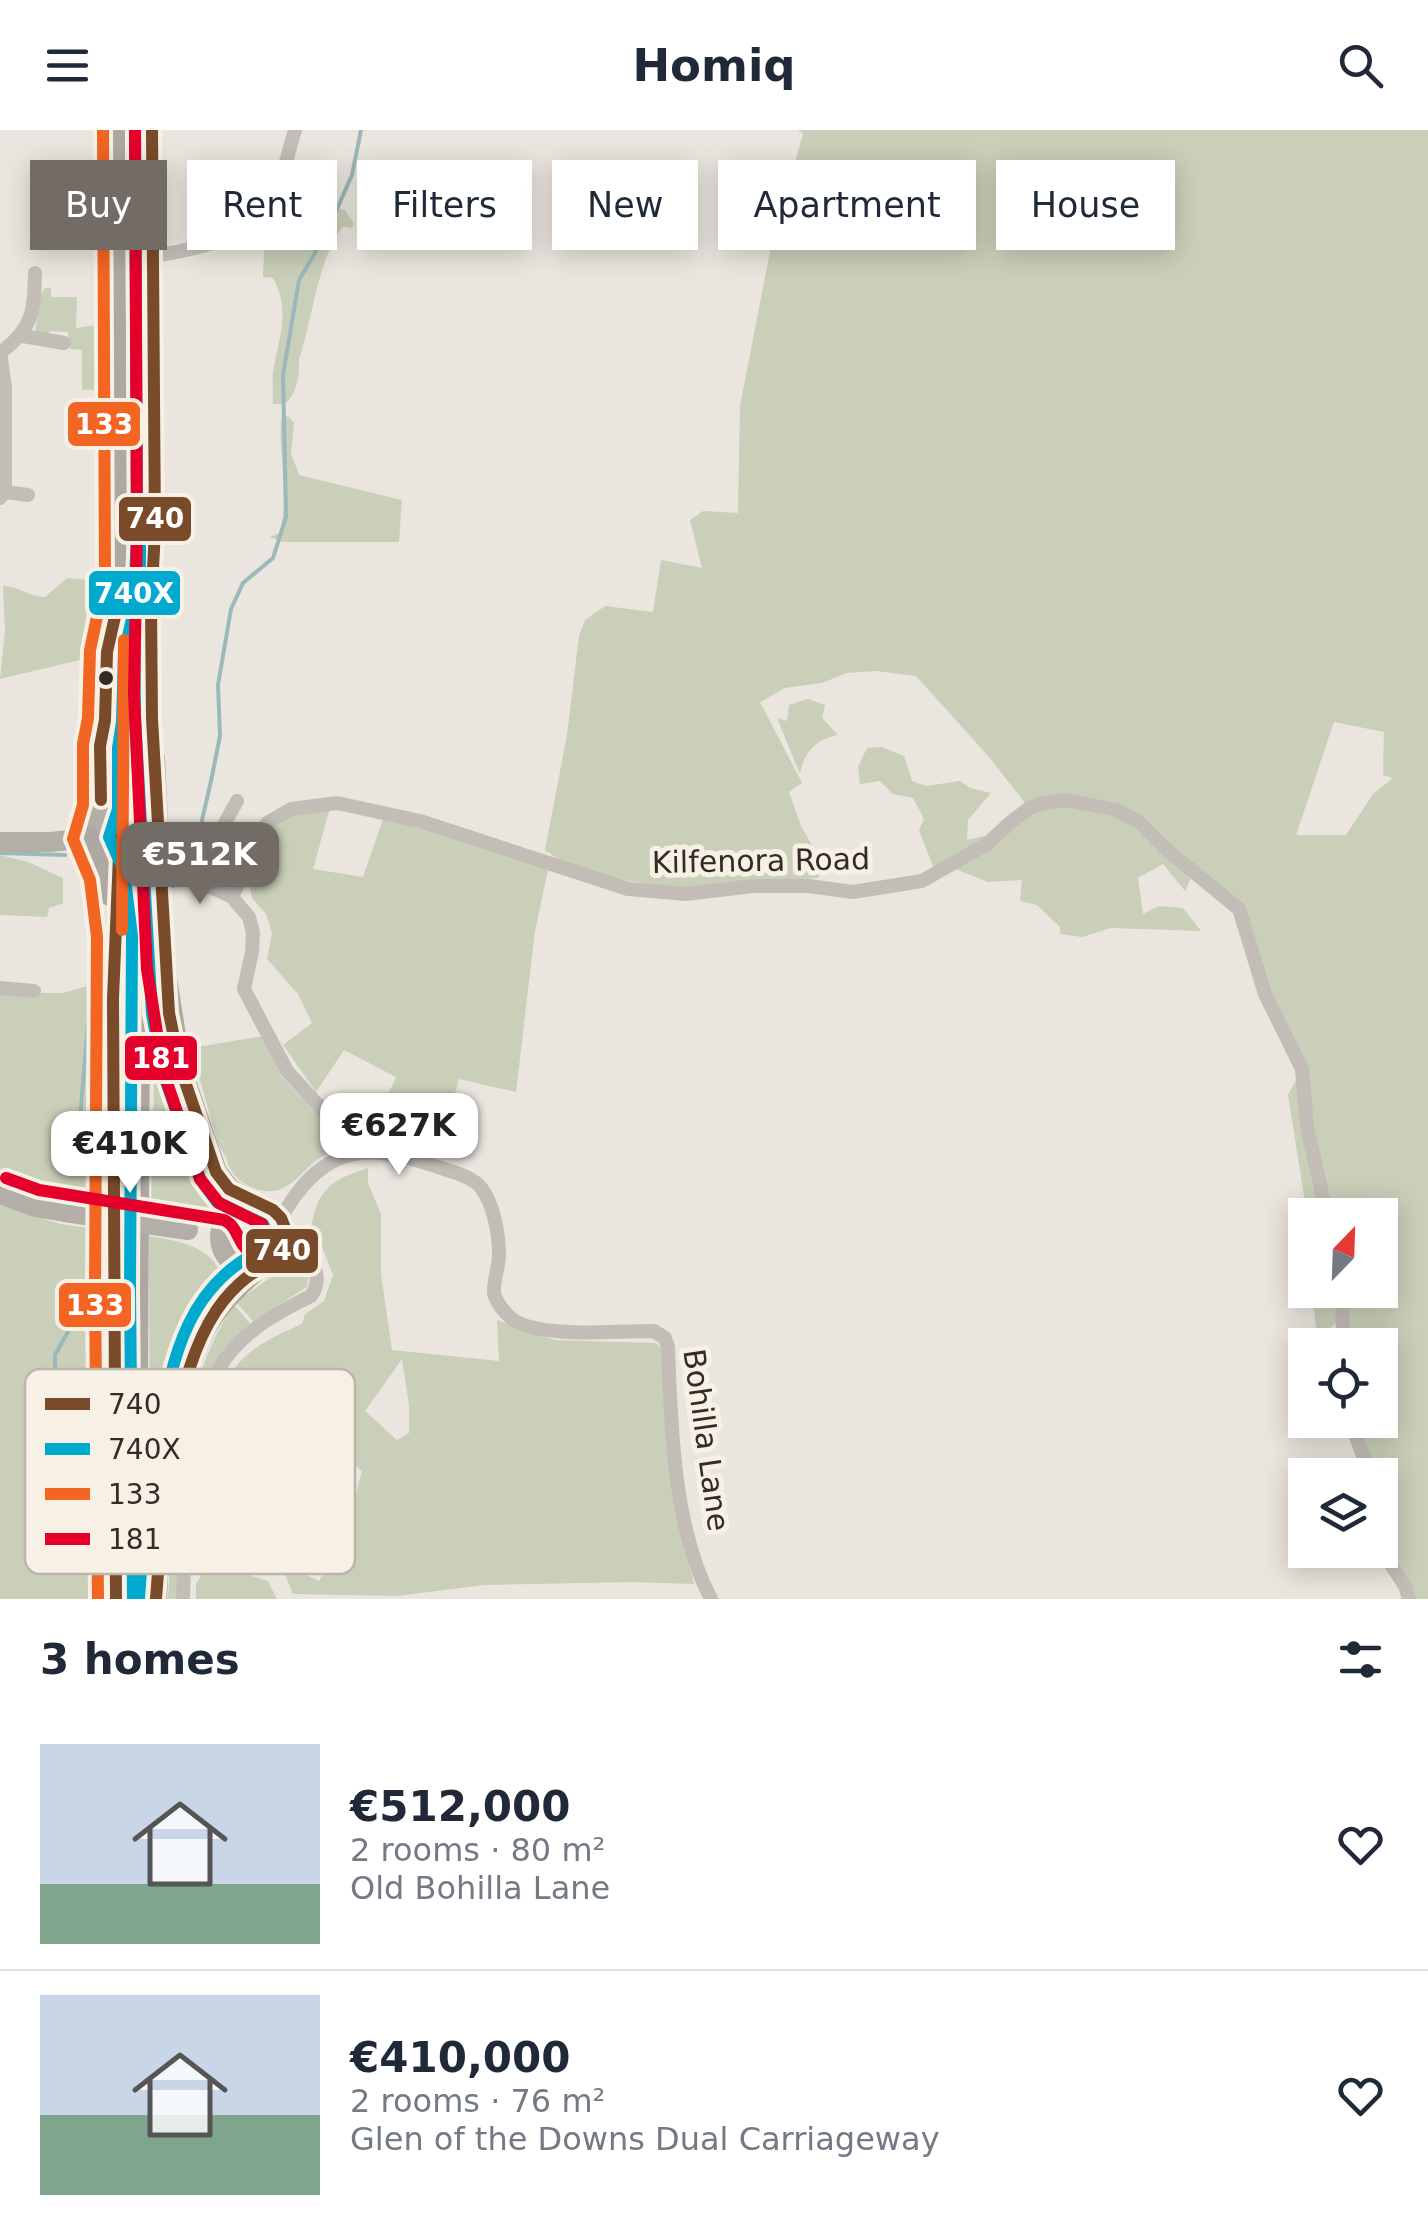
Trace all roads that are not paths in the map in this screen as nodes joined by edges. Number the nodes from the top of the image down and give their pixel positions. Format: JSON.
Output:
{"nodes":[{"id":1,"x":139,"y":130,"type":"edge"},
{"id":2,"x":152,"y":130,"type":"edge"},
{"id":3,"x":295,"y":130,"type":"edge"},
{"id":4,"x":119,"y":137,"type":"edge"},
{"id":5,"x":153,"y":256,"type":"junction"},
{"id":6,"x":35,"y":273,"type":"dead end"},
{"id":7,"x":23,"y":336,"type":"junction"},
{"id":8,"x":64,"y":343,"type":"dead end"},
{"id":9,"x":1,"y":352,"type":"edge"},
{"id":10,"x":3,"y":495,"type":"edge"},
{"id":11,"x":28,"y":496,"type":"dead end"},
{"id":12,"x":123,"y":608,"type":"junction"},
{"id":13,"x":101,"y":756,"type":"joint"},
{"id":14,"x":237,"y":802,"type":"dead end"},
{"id":15,"x":90,"y":838,"type":"junction"},
{"id":16,"x":0,"y":842,"type":"edge"},
{"id":17,"x":232,"y":897,"type":"junction"},
{"id":18,"x":0,"y":988,"type":"edge"},
{"id":19,"x":34,"y":991,"type":"dead end"},
{"id":20,"x":113,"y":998,"type":"junction"},
{"id":21,"x":361,"y":1152,"type":"junction"},
{"id":22,"x":0,"y":1194,"type":"edge"},
{"id":23,"x":1323,"y":1198,"type":"edge"},
{"id":24,"x":254,"y":1204,"type":"junction"},
{"id":25,"x":282,"y":1221,"type":"junction"},
{"id":26,"x":220,"y":1237,"type":"junction"},
{"id":27,"x":284,"y":1252,"type":"junction"},
{"id":28,"x":312,"y":1263,"type":"junction"},
{"id":29,"x":254,"y":1270,"type":"junction"},
{"id":30,"x":115,"y":1369,"type":"edge"},
{"id":31,"x":137,"y":1369,"type":"edge"},
{"id":32,"x":188,"y":1369,"type":"edge"},
{"id":33,"x":218,"y":1369,"type":"edge"},
{"id":34,"x":1393,"y":1568,"type":"edge"},
{"id":35,"x":116,"y":1574,"type":"edge"},
{"id":36,"x":140,"y":1574,"type":"edge"},
{"id":37,"x":158,"y":1574,"type":"edge"},
{"id":38,"x":186,"y":1574,"type":"edge"},
{"id":39,"x":116,"y":1599,"type":"edge"},
{"id":40,"x":140,"y":1599,"type":"edge"},
{"id":41,"x":156,"y":1599,"type":"edge"},
{"id":42,"x":184,"y":1599,"type":"edge"},
{"id":43,"x":712,"y":1599,"type":"edge"},
{"id":44,"x":1409,"y":1599,"type":"edge"}],
"edges":[{"from":1,"to":31,"type":"highway"},
{"from":2,"to":5,"type":"highway"},
{"from":3,"to":5,"type":"street"},
{"from":4,"to":12,"type":"highway"},
{"from":5,"to":24,"type":"highway"},
{"from":6,"to":7,"type":"street"},
{"from":7,"to":8,"type":"street"},
{"from":7,"to":9,"type":"street"},
{"from":9,"to":10,"type":"street"},
{"from":10,"to":11,"type":"street"},
{"from":12,"to":13,"type":"highway"},
{"from":12,"to":20,"type":"highway"},
{"from":13,"to":15,"type":"main road"},
{"from":14,"to":17,"type":"street"},
{"from":15,"to":16,"type":"main road"},
{"from":15,"to":20,"type":"highway"},
{"from":17,"to":21,"type":"street"},
{"from":17,"to":23,"type":"street","name":"Kilfenora Road"},
{"from":18,"to":19,"type":"street"},
{"from":20,"to":30,"type":"highway"},
{"from":21,"to":25,"type":"street"},
{"from":21,"to":43,"type":"street","name":"Bohilla Lane"},
{"from":22,"to":26,"type":"main road","bridge":true},
{"from":24,"to":25,"type":"main road"},
{"from":24,"to":26,"type":"main road"},
{"from":25,"to":27,"type":"main road"},
{"from":25,"to":28,"type":"street"},
{"from":26,"to":29,"type":"main road"},
{"from":27,"to":28,"type":"street"},
{"from":27,"to":29,"type":"main road"},
{"from":28,"to":33,"type":"street"},
{"from":29,"to":32,"type":"highway"},
{"from":34,"to":44,"type":"street"},
{"from":35,"to":39,"type":"highway"},
{"from":36,"to":40,"type":"highway"},
{"from":37,"to":41,"type":"highway"},
{"from":38,"to":42,"type":"street"}]}
